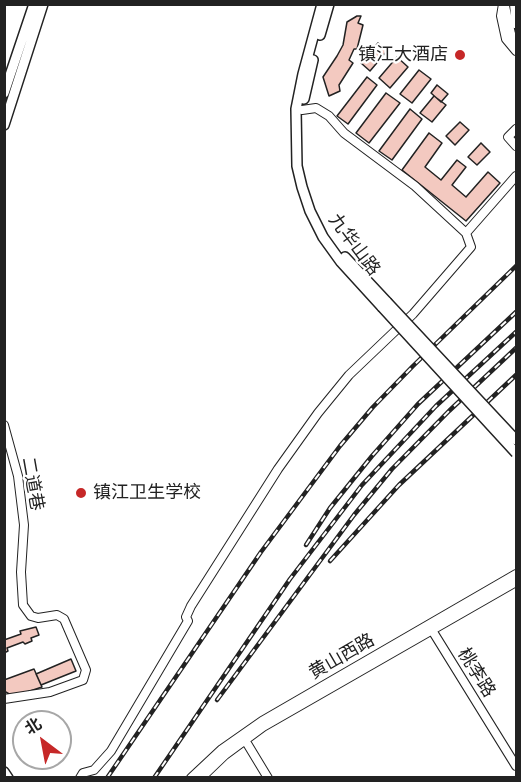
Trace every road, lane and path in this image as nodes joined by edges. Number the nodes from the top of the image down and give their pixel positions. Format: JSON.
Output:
{"nodes":[{"id":1,"x":34,"y":4,"type":"edge"},
{"id":2,"x":44,"y":4,"type":"edge"},
{"id":3,"x":322,"y":4,"type":"edge"},
{"id":4,"x":329,"y":4,"type":"edge"},
{"id":5,"x":504,"y":4,"type":"edge"},
{"id":6,"x":514,"y":4,"type":"edge"},
{"id":7,"x":516,"y":21,"type":"edge"},
{"id":8,"x":516,"y":40,"type":"edge"},
{"id":9,"x":516,"y":51,"type":"edge"},
{"id":10,"x":4,"y":93,"type":"edge"},
{"id":11,"x":302,"y":110,"type":"junction"},
{"id":12,"x":4,"y":125,"type":"edge"},
{"id":13,"x":516,"y":129,"type":"edge"},
{"id":14,"x":516,"y":146,"type":"edge"},
{"id":15,"x":516,"y":177,"type":"edge"},
{"id":16,"x":466,"y":232,"type":"junction"},
{"id":17,"x":384,"y":304,"type":"junction"},
{"id":18,"x":4,"y":425,"type":"edge"},
{"id":19,"x":516,"y":440,"type":"edge"},
{"id":20,"x":516,"y":453,"type":"edge"},
{"id":21,"x":516,"y":574,"type":"edge"},
{"id":22,"x":516,"y":582,"type":"edge"},
{"id":23,"x":430,"y":628,"type":"junction"},
{"id":24,"x":4,"y":699,"type":"edge"},
{"id":25,"x":244,"y":740,"type":"junction"},
{"id":26,"x":516,"y":766,"type":"edge"},
{"id":27,"x":4,"y":772,"type":"edge"},
{"id":28,"x":8,"y":777,"type":"edge"},
{"id":29,"x":80,"y":777,"type":"edge"},
{"id":30,"x":191,"y":777,"type":"edge"},
{"id":31,"x":201,"y":777,"type":"edge"},
{"id":32,"x":268,"y":777,"type":"edge"}],
"edges":[{"from":1,"to":10,"type":"main road"},
{"from":2,"to":12,"type":"main road"},
{"from":3,"to":17,"type":"main road","name":"九华山路"},
{"from":4,"to":11,"type":"main road","name":"九华山路"},
{"from":5,"to":8,"type":"street"},
{"from":5,"to":9,"type":"street"},
{"from":6,"to":7,"type":"street"},
{"from":11,"to":16,"type":"street"},
{"from":11,"to":17,"type":"main road","name":"九华山路"},
{"from":13,"to":14,"type":"street"},
{"from":15,"to":16,"type":"street"},
{"from":16,"to":29,"type":"street"},
{"from":17,"to":19,"type":"main road","name":"九华山路","bridge":true},
{"from":17,"to":20,"type":"main road","name":"九华山路","bridge":true},
{"from":18,"to":24,"type":"street","name":"二道巷"},
{"from":21,"to":23,"type":"street","name":"黄山西路"},
{"from":22,"to":23,"type":"street","name":"黄山西路"},
{"from":23,"to":25,"type":"street","name":"黄山西路"},
{"from":23,"to":26,"type":"street","name":"桃李路"},
{"from":23,"to":30,"type":"street","name":"黄山西路"},
{"from":25,"to":31,"type":"street","name":"黄山西路"},
{"from":25,"to":32,"type":"street"},
{"from":27,"to":28,"type":"main road"}]}
